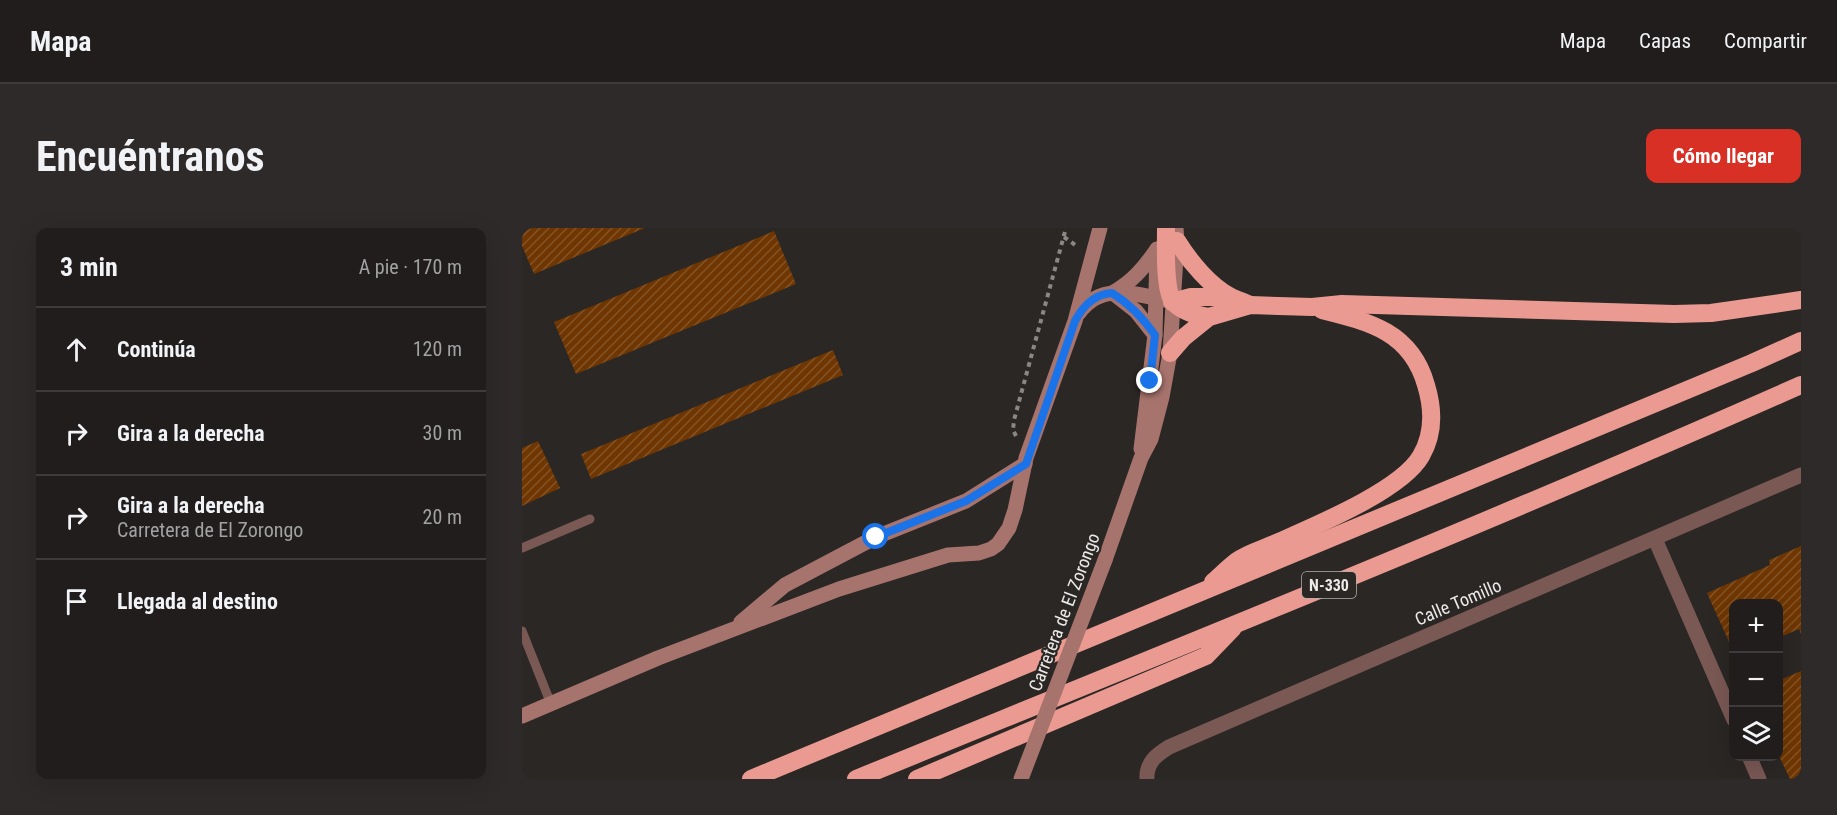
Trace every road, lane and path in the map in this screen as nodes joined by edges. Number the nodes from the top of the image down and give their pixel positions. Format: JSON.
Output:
{"nodes":[{"id":1,"x":1066,"y":228,"type":"edge"},
{"id":2,"x":1100,"y":228,"type":"edge"},
{"id":3,"x":1157,"y":228,"type":"edge"},
{"id":4,"x":1173,"y":232,"type":"edge"},
{"id":5,"x":1157,"y":249,"type":"junction"},
{"id":6,"x":1112,"y":293,"type":"junction"},
{"id":7,"x":1230,"y":297,"type":"junction"},
{"id":8,"x":1165,"y":300,"type":"junction"},
{"id":9,"x":1801,"y":300,"type":"edge"},
{"id":10,"x":1250,"y":305,"type":"junction"},
{"id":11,"x":1312,"y":307,"type":"junction"},
{"id":12,"x":1209,"y":316,"type":"junction"},
{"id":13,"x":1075,"y":321,"type":"junction"},
{"id":14,"x":1155,"y":335,"type":"junction"},
{"id":15,"x":1801,"y":341,"type":"edge"},
{"id":16,"x":1170,"y":353,"type":"junction"},
{"id":17,"x":1801,"y":385,"type":"edge"},
{"id":18,"x":1141,"y":458,"type":"junction"},
{"id":19,"x":1026,"y":461,"type":"junction"},
{"id":20,"x":1801,"y":475,"type":"edge"},
{"id":21,"x":590,"y":519,"type":"dead end"},
{"id":22,"x":1654,"y":539,"type":"junction"},
{"id":23,"x":522,"y":548,"type":"edge"},
{"id":24,"x":1202,"y":592,"type":"junction"},
{"id":25,"x":1238,"y":623,"type":"junction"},
{"id":26,"x":733,"y":629,"type":"junction"},
{"id":27,"x":522,"y":631,"type":"edge"},
{"id":28,"x":551,"y":704,"type":"junction"},
{"id":29,"x":1729,"y":709,"type":"edge"},
{"id":30,"x":522,"y":716,"type":"edge"},
{"id":31,"x":1751,"y":761,"type":"edge"},
{"id":32,"x":751,"y":779,"type":"edge"},
{"id":33,"x":856,"y":779,"type":"edge"},
{"id":34,"x":917,"y":779,"type":"edge"},
{"id":35,"x":1021,"y":779,"type":"edge"},
{"id":36,"x":1147,"y":779,"type":"edge"},
{"id":37,"x":1759,"y":779,"type":"edge"}],
"edges":[{"from":1,"to":19,"type":"path"},
{"from":2,"to":13,"type":"street"},
{"from":3,"to":5,"type":"street","name":"Carretera de El Zorongo"},
{"from":4,"to":7,"type":"highway"},
{"from":4,"to":8,"type":"highway"},
{"from":5,"to":6,"type":"street"},
{"from":5,"to":8,"type":"street","name":"Carretera de El Zorongo"},
{"from":6,"to":8,"type":"street"},
{"from":6,"to":13,"type":"street"},
{"from":6,"to":14,"type":"street"},
{"from":7,"to":8,"type":"highway"},
{"from":7,"to":10,"type":"highway"},
{"from":8,"to":12,"type":"highway"},
{"from":8,"to":14,"type":"street","name":"Carretera de El Zorongo"},
{"from":8,"to":16,"type":"street","name":"Carretera de El Zorongo"},
{"from":9,"to":11,"type":"highway"},
{"from":10,"to":11,"type":"highway"},
{"from":10,"to":12,"type":"highway"},
{"from":11,"to":24,"type":"highway"},
{"from":12,"to":16,"type":"highway"},
{"from":13,"to":19,"type":"street"},
{"from":14,"to":18,"type":"street","name":"Carretera de El Zorongo"},
{"from":15,"to":24,"type":"highway","number":"N-330"},
{"from":16,"to":18,"type":"street","name":"Carretera de El Zorongo"},
{"from":17,"to":25,"type":"highway","number":"N-330"},
{"from":18,"to":35,"type":"street","name":"Carretera de El Zorongo","bridge":true},
{"from":19,"to":26,"type":"street"},
{"from":19,"to":26,"type":"street"},
{"from":20,"to":22,"type":"street","name":"Calle Tomillo"},
{"from":21,"to":23,"type":"lane"},
{"from":22,"to":29,"type":"street"},
{"from":22,"to":36,"type":"street","name":"Calle Tomillo"},
{"from":24,"to":32,"type":"highway","number":"N-330"},
{"from":25,"to":33,"type":"highway","number":"N-330"},
{"from":25,"to":34,"type":"highway"},
{"from":26,"to":28,"type":"street"},
{"from":27,"to":28,"type":"lane"},
{"from":28,"to":30,"type":"street"},
{"from":31,"to":37,"type":"street"}]}
